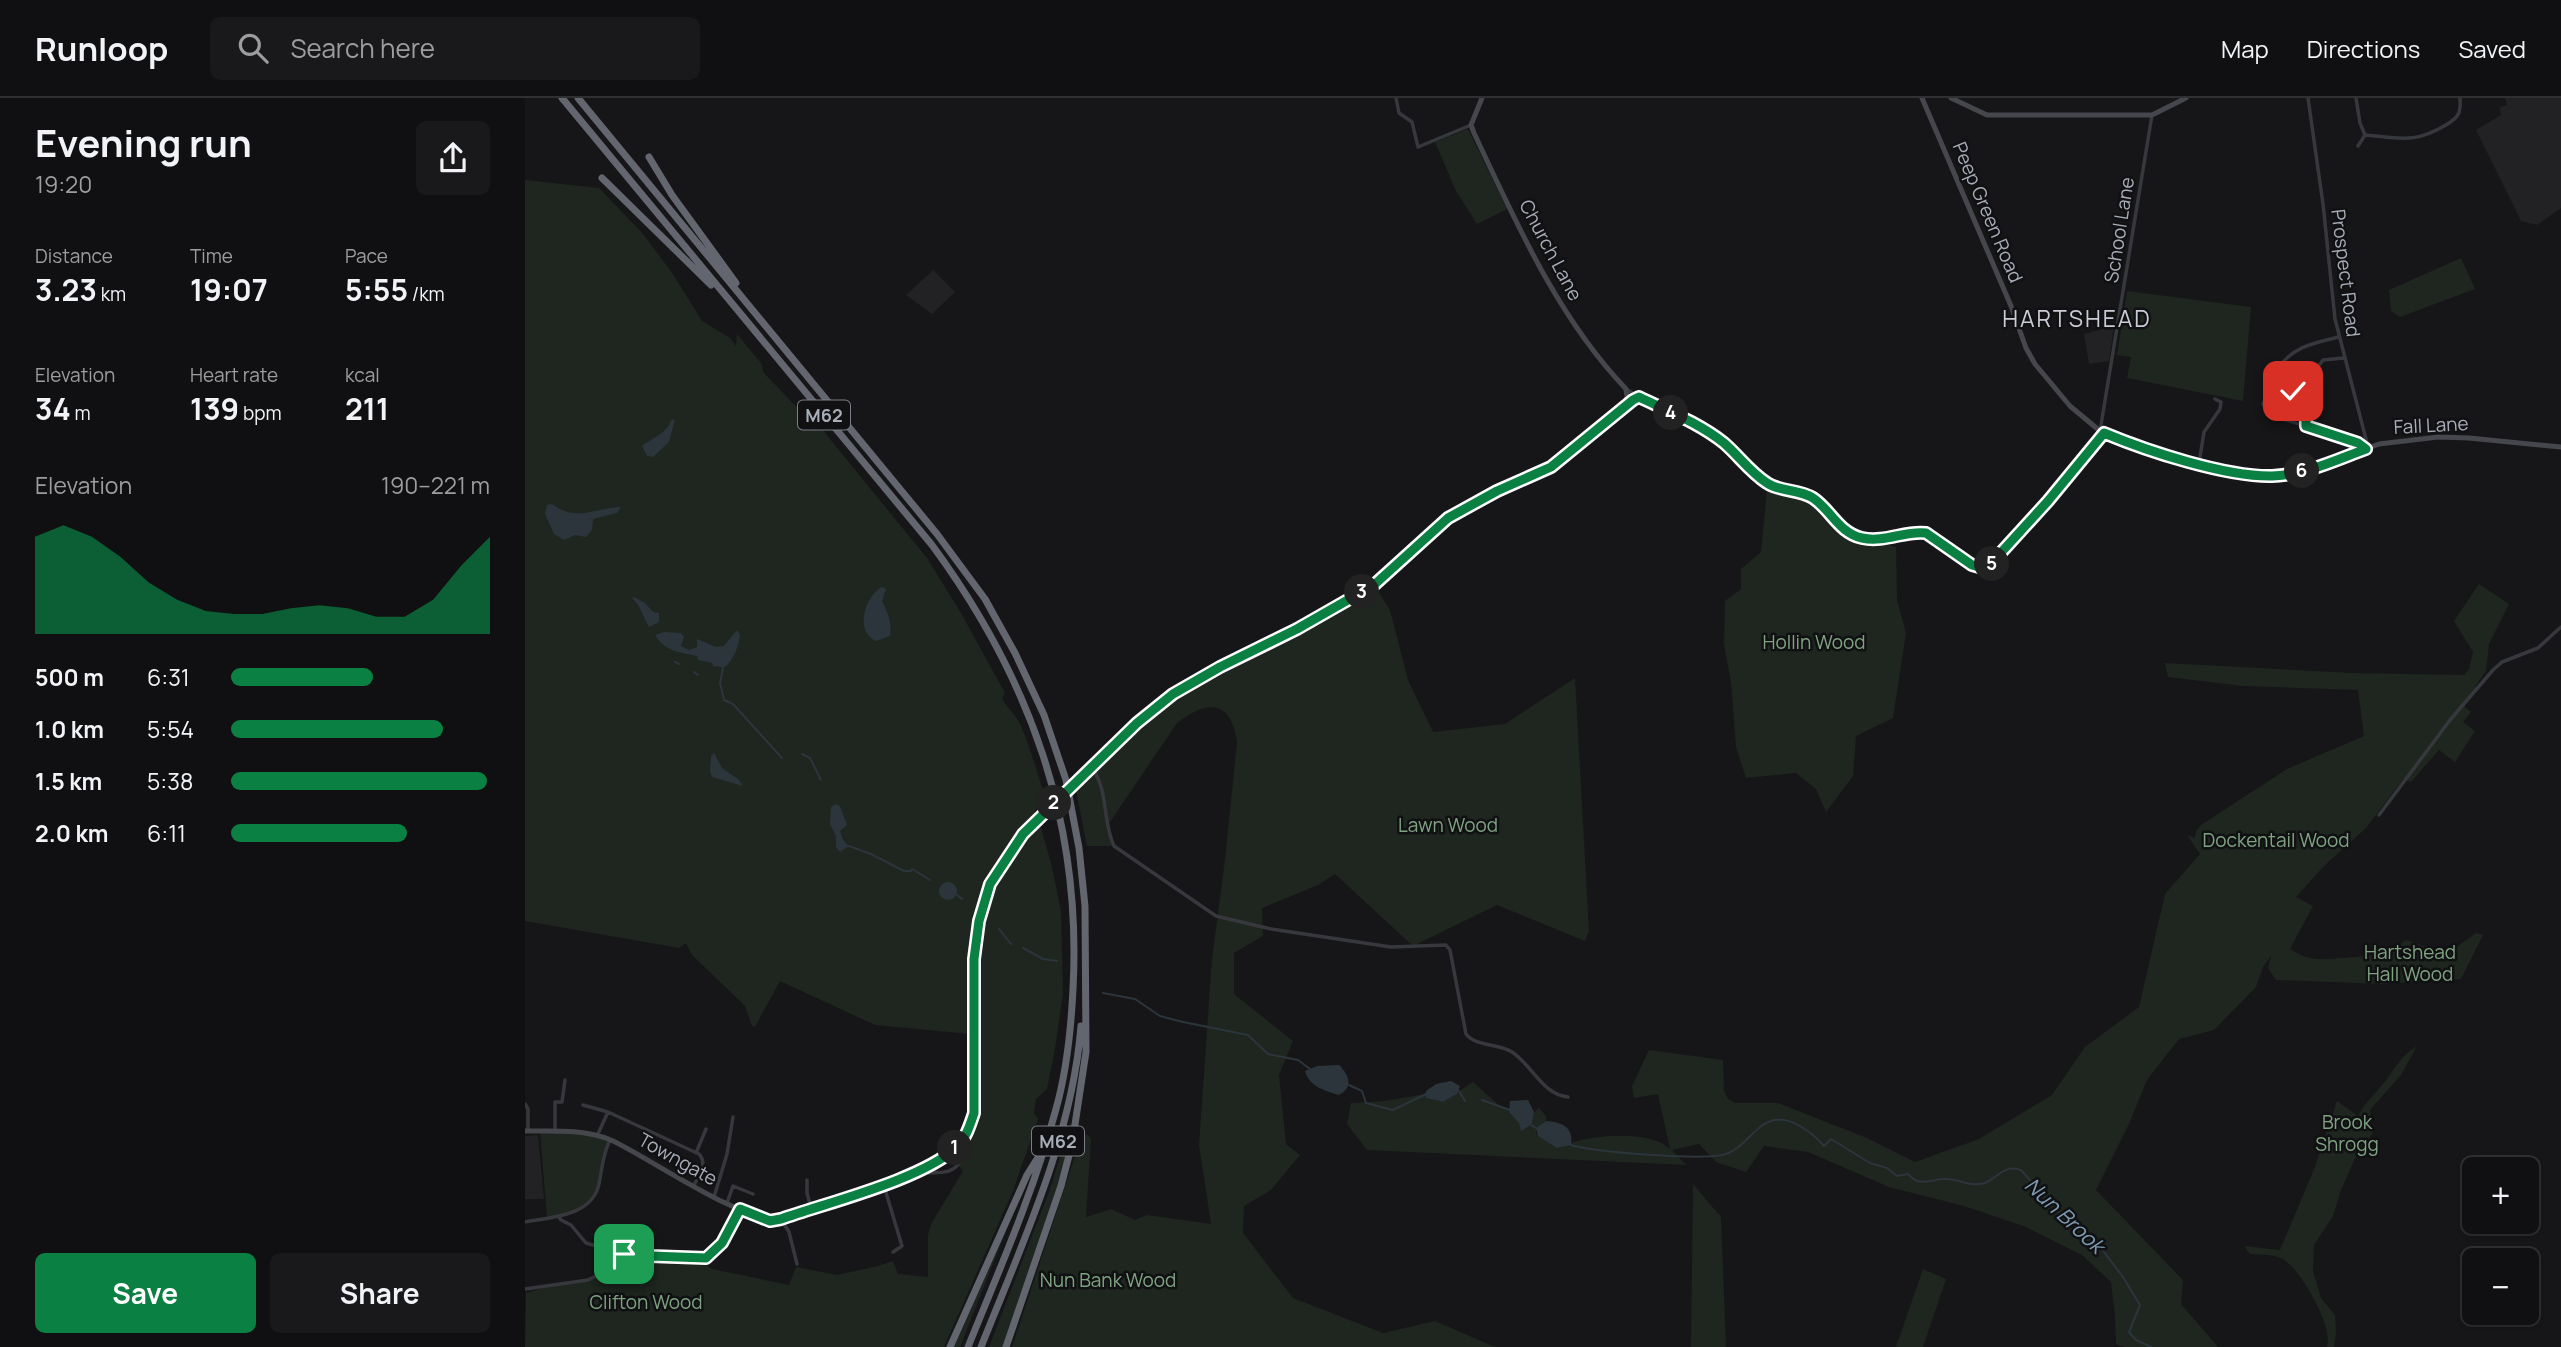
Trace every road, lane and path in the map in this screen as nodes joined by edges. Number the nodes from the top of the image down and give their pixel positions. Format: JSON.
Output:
{"nodes":[{"id":1,"x":562,"y":98,"type":"edge"},
{"id":2,"x":579,"y":98,"type":"edge"},
{"id":3,"x":1396,"y":98,"type":"edge"},
{"id":4,"x":1482,"y":98,"type":"edge"},
{"id":5,"x":1922,"y":98,"type":"edge"},
{"id":6,"x":1951,"y":98,"type":"edge"},
{"id":7,"x":2186,"y":98,"type":"edge"},
{"id":8,"x":2308,"y":98,"type":"edge"},
{"id":9,"x":2356,"y":98,"type":"edge"},
{"id":10,"x":2460,"y":98,"type":"edge"},
{"id":11,"x":2152,"y":115,"type":"junction"},
{"id":12,"x":1471,"y":125,"type":"junction"},
{"id":13,"x":2365,"y":135,"type":"junction"},
{"id":14,"x":2358,"y":146,"type":"dead end"},
{"id":15,"x":649,"y":157,"type":"dead end"},
{"id":16,"x":602,"y":178,"type":"dead end"},
{"id":17,"x":755,"y":312,"type":"junction"},
{"id":18,"x":741,"y":315,"type":"junction"},
{"id":19,"x":2339,"y":337,"type":"junction"},
{"id":20,"x":2344,"y":358,"type":"junction"},
{"id":21,"x":2288,"y":385,"type":"junction"},
{"id":22,"x":1626,"y":389,"type":"junction"},
{"id":23,"x":2293,"y":391,"type":"junction"},
{"id":24,"x":1639,"y":397,"type":"junction"},
{"id":25,"x":2215,"y":399,"type":"dead end"},
{"id":26,"x":2221,"y":402,"type":"junction"},
{"id":27,"x":2227,"y":402,"type":"dead end"},
{"id":28,"x":1623,"y":406,"type":"junction"},
{"id":29,"x":2306,"y":426,"type":"junction"},
{"id":30,"x":2102,"y":432,"type":"junction"},
{"id":31,"x":2561,"y":447,"type":"edge"},
{"id":32,"x":2367,"y":449,"type":"junction"},
{"id":33,"x":2199,"y":463,"type":"junction"},
{"id":34,"x":2561,"y":627,"type":"edge"},
{"id":35,"x":1089,"y":770,"type":"junction"},
{"id":36,"x":2379,"y":815,"type":"dead end"},
{"id":37,"x":1086,"y":976,"type":"junction"},
{"id":38,"x":565,"y":1080,"type":"dead end"},
{"id":39,"x":1568,"y":1097,"type":"dead end"},
{"id":40,"x":525,"y":1104,"type":"edge"},
{"id":41,"x":583,"y":1105,"type":"dead end"},
{"id":42,"x":608,"y":1112,"type":"junction"},
{"id":43,"x":733,"y":1117,"type":"dead end"},
{"id":44,"x":706,"y":1129,"type":"dead end"},
{"id":45,"x":526,"y":1131,"type":"edge"},
{"id":46,"x":555,"y":1131,"type":"junction"},
{"id":47,"x":597,"y":1136,"type":"junction"},
{"id":48,"x":610,"y":1140,"type":"junction"},
{"id":49,"x":960,"y":1143,"type":"junction"},
{"id":50,"x":1044,"y":1149,"type":"junction"},
{"id":51,"x":696,"y":1153,"type":"junction"},
{"id":52,"x":925,"y":1167,"type":"junction"},
{"id":53,"x":807,"y":1180,"type":"dead end"},
{"id":54,"x":883,"y":1184,"type":"junction"},
{"id":55,"x":694,"y":1185,"type":"junction"},
{"id":56,"x":753,"y":1194,"type":"dead end"},
{"id":57,"x":715,"y":1197,"type":"junction"},
{"id":58,"x":727,"y":1203,"type":"junction"},
{"id":59,"x":811,"y":1208,"type":"junction"},
{"id":60,"x":740,"y":1209,"type":"junction"},
{"id":61,"x":559,"y":1216,"type":"junction"},
{"id":62,"x":781,"y":1219,"type":"junction"},
{"id":63,"x":525,"y":1222,"type":"edge"},
{"id":64,"x":893,"y":1252,"type":"dead end"},
{"id":65,"x":629,"y":1259,"type":"junction"},
{"id":66,"x":797,"y":1265,"type":"dead end"},
{"id":67,"x":525,"y":1289,"type":"edge"},
{"id":68,"x":950,"y":1347,"type":"edge"},
{"id":69,"x":968,"y":1347,"type":"edge"},
{"id":70,"x":981,"y":1347,"type":"edge"},
{"id":71,"x":1006,"y":1347,"type":"edge"}],
"edges":[{"from":1,"to":18,"type":"highway","number":"M62"},
{"from":2,"to":17,"type":"highway","number":"M62"},
{"from":3,"to":12,"type":"street"},
{"from":4,"to":12,"type":"street"},
{"from":5,"to":30,"type":"street","name":"Peep Green Road"},
{"from":6,"to":11,"type":"street"},
{"from":7,"to":11,"type":"street"},
{"from":8,"to":19,"type":"street","name":"Prospect Road"},
{"from":9,"to":13,"type":"street"},
{"from":10,"to":13,"type":"street"},
{"from":11,"to":30,"type":"street","name":"School Lane"},
{"from":12,"to":22,"type":"street","name":"Church Lane"},
{"from":13,"to":14,"type":"street"},
{"from":15,"to":17,"type":"highway"},
{"from":16,"to":18,"type":"highway"},
{"from":17,"to":37,"type":"highway","number":"M62"},
{"from":18,"to":50,"type":"highway","number":"M62"},
{"from":19,"to":20,"type":"street","name":"Prospect Road"},
{"from":19,"to":21,"type":"street"},
{"from":20,"to":23,"type":"street"},
{"from":20,"to":32,"type":"street","name":"Prospect Road"},
{"from":21,"to":23,"type":"street"},
{"from":21,"to":29,"type":"street"},
{"from":22,"to":24,"type":"street"},
{"from":22,"to":28,"type":"street"},
{"from":23,"to":29,"type":"street"},
{"from":24,"to":28,"type":"street"},
{"from":24,"to":30,"type":"street"},
{"from":25,"to":26,"type":"street"},
{"from":26,"to":27,"type":"street"},
{"from":26,"to":33,"type":"street"},
{"from":28,"to":35,"type":"street"},
{"from":29,"to":32,"type":"street"},
{"from":30,"to":33,"type":"street","name":"Fall Lane"},
{"from":31,"to":32,"type":"street","name":"Fall Lane"},
{"from":32,"to":33,"type":"street","name":"Fall Lane"},
{"from":34,"to":36,"type":"street"},
{"from":35,"to":39,"type":"street"},
{"from":35,"to":49,"type":"street","bridge":true},
{"from":37,"to":70,"type":"highway","number":"M62"},
{"from":37,"to":71,"type":"highway"},
{"from":38,"to":46,"type":"street"},
{"from":40,"to":45,"type":"street"},
{"from":41,"to":42,"type":"street"},
{"from":42,"to":47,"type":"street"},
{"from":42,"to":51,"type":"street"},
{"from":43,"to":57,"type":"street"},
{"from":44,"to":51,"type":"street"},
{"from":45,"to":46,"type":"street","name":"Towngate"},
{"from":46,"to":47,"type":"street","name":"Towngate"},
{"from":47,"to":48,"type":"street","name":"Towngate"},
{"from":48,"to":55,"type":"street","name":"Towngate"},
{"from":48,"to":61,"type":"street"},
{"from":49,"to":52,"type":"street"},
{"from":49,"to":52,"type":"street"},
{"from":50,"to":68,"type":"highway"},
{"from":50,"to":69,"type":"highway","number":"M62"},
{"from":51,"to":55,"type":"street"},
{"from":52,"to":54,"type":"street"},
{"from":53,"to":59,"type":"street"},
{"from":54,"to":59,"type":"street"},
{"from":54,"to":64,"type":"street"},
{"from":55,"to":57,"type":"street","name":"Towngate"},
{"from":56,"to":58,"type":"street"},
{"from":57,"to":58,"type":"street","name":"Towngate"},
{"from":58,"to":60,"type":"street","name":"Towngate"},
{"from":59,"to":62,"type":"street"},
{"from":60,"to":62,"type":"street","name":"Towngate"},
{"from":60,"to":65,"type":"street"},
{"from":61,"to":63,"type":"street"},
{"from":61,"to":65,"type":"street"},
{"from":62,"to":66,"type":"street"},
{"from":65,"to":67,"type":"street"}]}
